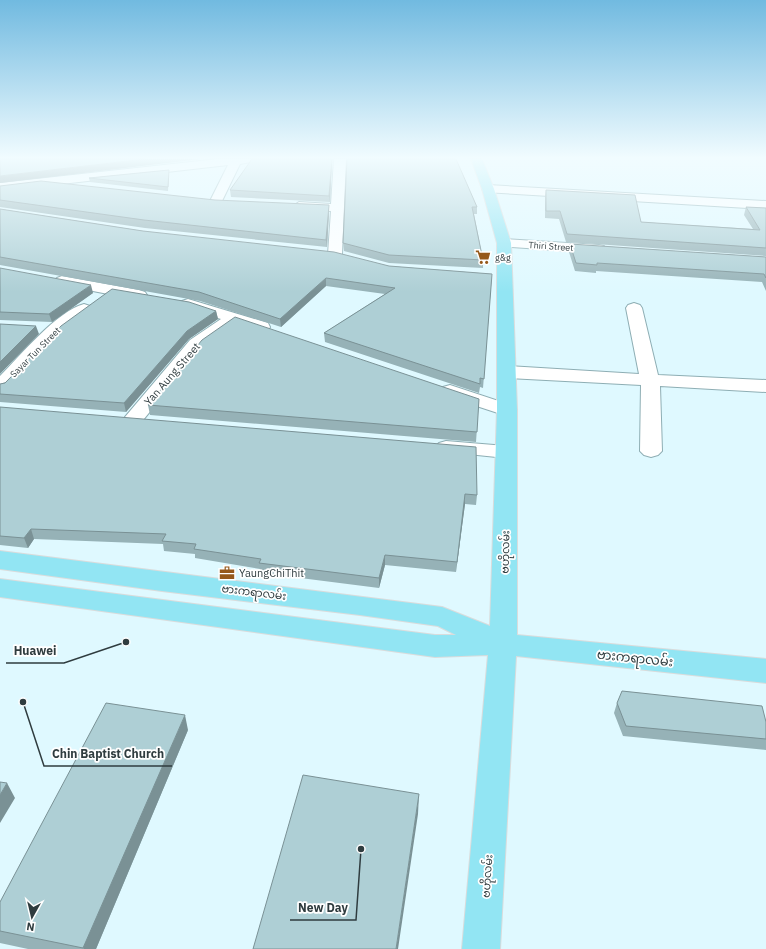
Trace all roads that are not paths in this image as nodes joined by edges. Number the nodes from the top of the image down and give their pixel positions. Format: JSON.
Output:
{"nodes":[{"id":1,"x":338,"y":203,"type":"edge"},
{"id":2,"x":492,"y":203,"type":"edge"},
{"id":3,"x":736,"y":203,"type":"edge"},
{"id":4,"x":285,"y":205,"type":"edge"},
{"id":5,"x":766,"y":205,"type":"edge"},
{"id":6,"x":338,"y":208,"type":"junction"},
{"id":7,"x":504,"y":243,"type":"junction"},
{"id":8,"x":615,"y":250,"type":"edge"},
{"id":9,"x":319,"y":252,"type":"edge"},
{"id":10,"x":45,"y":278,"type":"edge"},
{"id":11,"x":110,"y":290,"type":"junction"},
{"id":12,"x":634,"y":308,"type":"dead end"},
{"id":13,"x":234,"y":318,"type":"junction"},
{"id":14,"x":32,"y":328,"type":"edge"},
{"id":15,"x":56,"y":329,"type":"junction"},
{"id":16,"x":278,"y":333,"type":"edge"},
{"id":17,"x":507,"y":372,"type":"junction"},
{"id":18,"x":650,"y":380,"type":"junction"},
{"id":19,"x":434,"y":385,"type":"edge"},
{"id":20,"x":766,"y":386,"type":"edge"},
{"id":21,"x":0,"y":387,"type":"edge"},
{"id":22,"x":507,"y":410,"type":"junction"},
{"id":23,"x":156,"y":423,"type":"edge"},
{"id":24,"x":427,"y":446,"type":"edge"},
{"id":25,"x":651,"y":451,"type":"dead end"},
{"id":26,"x":506,"y":452,"type":"junction"},
{"id":27,"x":0,"y":560,"type":"edge"},
{"id":28,"x":0,"y":588,"type":"edge"},
{"id":29,"x":503,"y":644,"type":"junction"},
{"id":30,"x":766,"y":671,"type":"edge"},
{"id":31,"x":481,"y":949,"type":"edge"}],
"edges":[{"from":1,"to":6,"type":"street"},
{"from":2,"to":7,"type":"main road","name":"ဗဟိုလမ်း"},
{"from":3,"to":5,"type":"street"},
{"from":4,"to":6,"type":"street"},
{"from":6,"to":9,"type":"street"},
{"from":7,"to":8,"type":"street","name":"Thiri Street"},
{"from":7,"to":17,"type":"main road","name":"ဗဟိုလမ်း"},
{"from":10,"to":11,"type":"street"},
{"from":11,"to":13,"type":"street"},
{"from":11,"to":15,"type":"street","name":"Sayar Tun Street"},
{"from":12,"to":18,"type":"street"},
{"from":13,"to":16,"type":"street"},
{"from":13,"to":23,"type":"street","name":"Yan Aung Street"},
{"from":14,"to":15,"type":"street"},
{"from":15,"to":21,"type":"street","name":"Sayar Tun Street"},
{"from":17,"to":18,"type":"street"},
{"from":17,"to":22,"type":"main road","name":"ဗဟိုလမ်း"},
{"from":18,"to":20,"type":"street"},
{"from":18,"to":25,"type":"street"},
{"from":19,"to":22,"type":"street"},
{"from":22,"to":26,"type":"main road","name":"ဗဟိုလမ်း"},
{"from":24,"to":26,"type":"street"},
{"from":26,"to":29,"type":"main road","name":"ဗဟိုလမ်း"},
{"from":27,"to":29,"type":"main road","name":"ဗားကရာလမ်း"},
{"from":28,"to":29,"type":"main road","name":"ဗားကရာလမ်း"},
{"from":29,"to":30,"type":"main road","name":"ဗားကရာလမ်း"},
{"from":29,"to":31,"type":"main road","name":"ဗဟိုလမ်း"}]}
